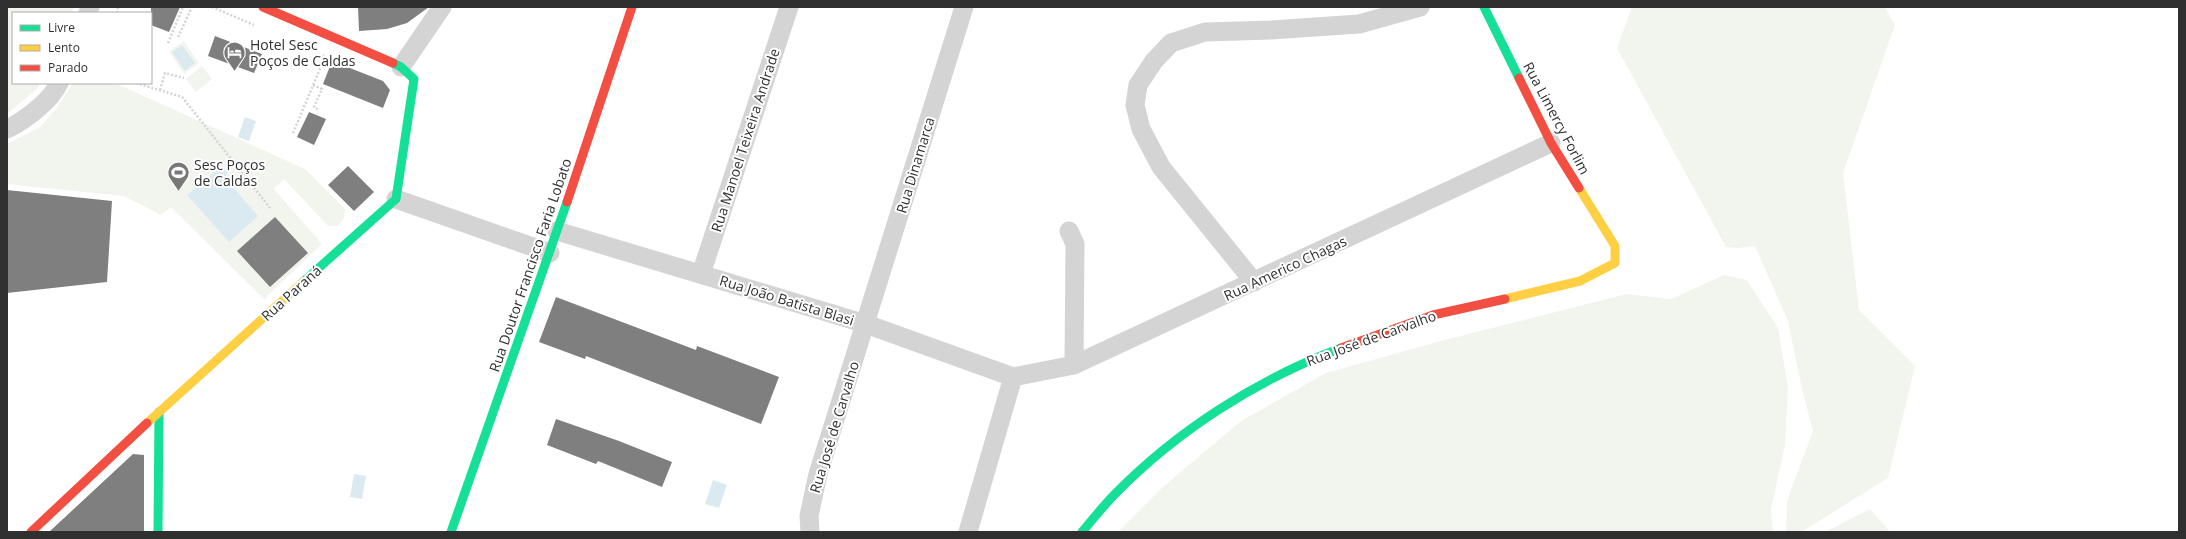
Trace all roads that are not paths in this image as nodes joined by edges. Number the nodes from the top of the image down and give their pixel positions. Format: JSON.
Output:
{"nodes":[{"id":1,"x":263,"y":7,"type":"edge"},
{"id":2,"x":442,"y":7,"type":"edge"},
{"id":3,"x":632,"y":7,"type":"edge"},
{"id":4,"x":788,"y":7,"type":"edge"},
{"id":5,"x":964,"y":7,"type":"edge"},
{"id":6,"x":1420,"y":7,"type":"edge"},
{"id":7,"x":1484,"y":7,"type":"edge"},
{"id":8,"x":401,"y":67,"type":"junction"},
{"id":9,"x":58,"y":84,"type":"edge"},
{"id":10,"x":7,"y":129,"type":"edge"},
{"id":11,"x":1552,"y":143,"type":"junction"},
{"id":12,"x":396,"y":199,"type":"junction"},
{"id":13,"x":558,"y":231,"type":"junction"},
{"id":14,"x":1069,"y":231,"type":"dead end"},
{"id":15,"x":550,"y":253,"type":"junction"},
{"id":16,"x":1615,"y":263,"type":"joint"},
{"id":17,"x":701,"y":274,"type":"junction"},
{"id":18,"x":1254,"y":282,"type":"junction"},
{"id":19,"x":866,"y":324,"type":"junction"},
{"id":20,"x":1074,"y":365,"type":"junction"},
{"id":21,"x":1013,"y":377,"type":"junction"},
{"id":22,"x":159,"y":412,"type":"junction"},
{"id":23,"x":31,"y":532,"type":"edge"},
{"id":24,"x":158,"y":532,"type":"edge"},
{"id":25,"x":451,"y":532,"type":"edge"},
{"id":26,"x":810,"y":532,"type":"edge"},
{"id":27,"x":968,"y":532,"type":"edge"},
{"id":28,"x":1082,"y":532,"type":"edge"}],
"edges":[{"from":1,"to":8,"type":"street"},
{"from":2,"to":8,"type":"street"},
{"from":3,"to":13,"type":"street","name":"Rua Doutor Francisco Faria Lobato"},
{"from":4,"to":17,"type":"street","name":"Rua Manoel Teixeira Andrade"},
{"from":5,"to":19,"type":"street","name":"Rua Dinamarca"},
{"from":6,"to":18,"type":"street"},
{"from":7,"to":11,"type":"street","name":"Rua Limercy Forlim"},
{"from":8,"to":12,"type":"street"},
{"from":9,"to":10,"type":"street"},
{"from":11,"to":16,"type":"street","name":"Rua Limercy Forlim"},
{"from":11,"to":18,"type":"street","name":"Rua Americo Chagas"},
{"from":12,"to":15,"type":"street"},
{"from":12,"to":22,"type":"street","name":"Rua Paraná"},
{"from":13,"to":15,"type":"street","name":"Rua Doutor Francisco Faria Lobato"},
{"from":13,"to":17,"type":"street","name":"Rua João Batista Blasi"},
{"from":14,"to":20,"type":"street"},
{"from":15,"to":25,"type":"street","name":"Rua Doutor Francisco Faria Lobato"},
{"from":16,"to":28,"type":"street","name":"Rua José de Carvalho"},
{"from":17,"to":19,"type":"street","name":"Rua João Batista Blasi"},
{"from":18,"to":20,"type":"street","name":"Rua Americo Chagas"},
{"from":19,"to":21,"type":"street","name":"Rua João Batista Blasi"},
{"from":19,"to":26,"type":"street","name":"Rua José de Carvalho"},
{"from":20,"to":21,"type":"street","name":"Rua Americo Chagas"},
{"from":21,"to":27,"type":"street"},
{"from":22,"to":23,"type":"street","name":"Rua Paraná"},
{"from":22,"to":24,"type":"street"}]}
